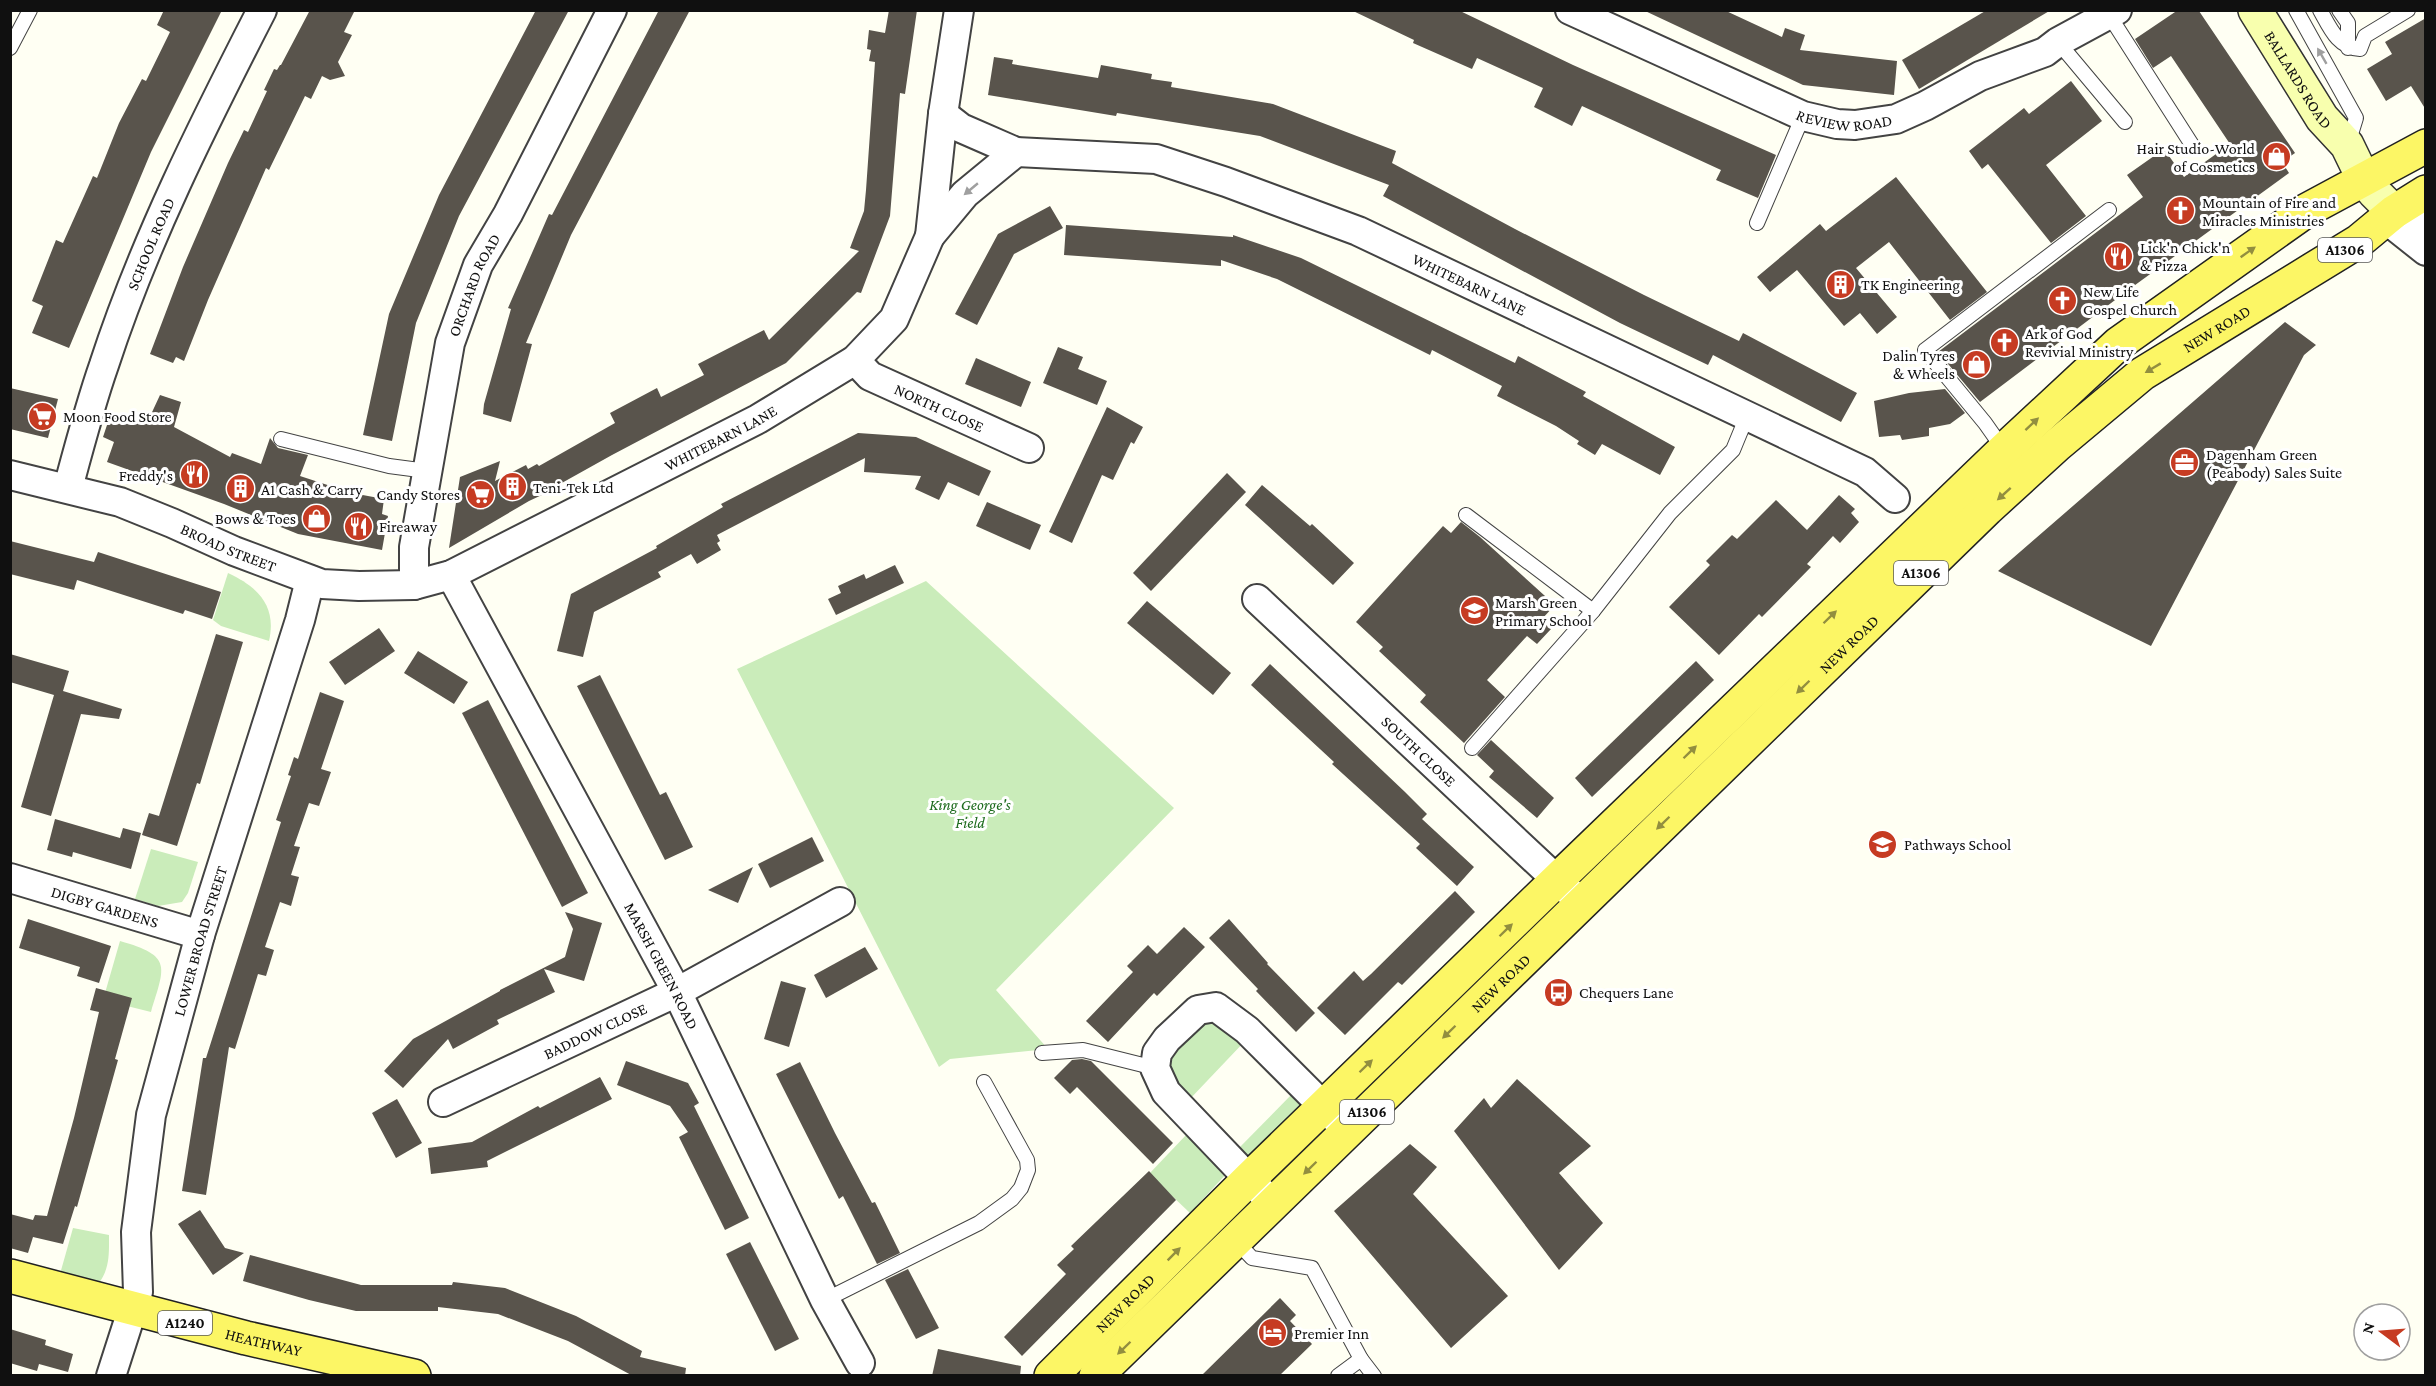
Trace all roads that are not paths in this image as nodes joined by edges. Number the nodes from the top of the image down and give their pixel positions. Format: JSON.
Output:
{"nodes":[{"id":1,"x":30,"y":10,"type":"edge"},
{"id":2,"x":262,"y":10,"type":"edge"},
{"id":3,"x":612,"y":10,"type":"edge"},
{"id":4,"x":959,"y":10,"type":"edge"},
{"id":5,"x":1570,"y":10,"type":"edge"},
{"id":6,"x":2255,"y":10,"type":"edge"},
{"id":7,"x":2296,"y":10,"type":"edge"},
{"id":8,"x":2320,"y":10,"type":"edge"},
{"id":9,"x":2339,"y":10,"type":"edge"},
{"id":10,"x":2408,"y":10,"type":"edge"},
{"id":11,"x":2113,"y":13,"type":"edge"},
{"id":12,"x":2058,"y":42,"type":"junction"},
{"id":13,"x":10,"y":48,"type":"edge"},
{"id":14,"x":2348,"y":48,"type":"junction"},
{"id":15,"x":943,"y":114,"type":"junction"},
{"id":16,"x":1803,"y":116,"type":"junction"},
{"id":17,"x":2125,"y":122,"type":"dead end"},
{"id":18,"x":2347,"y":145,"type":"junction"},
{"id":19,"x":2426,"y":146,"type":"edge"},
{"id":20,"x":2194,"y":148,"type":"dead end"},
{"id":21,"x":1016,"y":152,"type":"junction"},
{"id":22,"x":2363,"y":178,"type":"junction"},
{"id":23,"x":2426,"y":192,"type":"edge"},
{"id":24,"x":2109,"y":210,"type":"dead end"},
{"id":25,"x":2410,"y":215,"type":"edge"},
{"id":26,"x":1757,"y":223,"type":"dead end"},
{"id":27,"x":930,"y":236,"type":"junction"},
{"id":28,"x":2426,"y":251,"type":"edge"},
{"id":29,"x":855,"y":360,"type":"junction"},
{"id":30,"x":1747,"y":416,"type":"junction"},
{"id":31,"x":281,"y":439,"type":"dead end"},
{"id":32,"x":1029,"y":448,"type":"dead end"},
{"id":33,"x":2004,"y":450,"type":"junction"},
{"id":34,"x":427,"y":471,"type":"junction"},
{"id":35,"x":10,"y":475,"type":"edge"},
{"id":36,"x":68,"y":488,"type":"junction"},
{"id":37,"x":1895,"y":498,"type":"dead end"},
{"id":38,"x":1466,"y":515,"type":"dead end"},
{"id":39,"x":451,"y":575,"type":"junction"},
{"id":40,"x":310,"y":580,"type":"junction"},
{"id":41,"x":414,"y":585,"type":"junction"},
{"id":42,"x":1257,"y":599,"type":"dead end"},
{"id":43,"x":1593,"y":611,"type":"junction"},
{"id":44,"x":1472,"y":748,"type":"dead end"},
{"id":45,"x":10,"y":878,"type":"edge"},
{"id":46,"x":1557,"y":880,"type":"junction"},
{"id":47,"x":840,"y":902,"type":"dead end"},
{"id":48,"x":1581,"y":903,"type":"junction"},
{"id":49,"x":200,"y":935,"type":"junction"},
{"id":50,"x":677,"y":992,"type":"junction"},
{"id":51,"x":1042,"y":1053,"type":"dead end"},
{"id":52,"x":1155,"y":1068,"type":"junction"},
{"id":53,"x":984,"y":1082,"type":"dead end"},
{"id":54,"x":443,"y":1102,"type":"dead end"},
{"id":55,"x":1324,"y":1106,"type":"junction"},
{"id":56,"x":1348,"y":1131,"type":"junction"},
{"id":57,"x":1249,"y":1179,"type":"junction"},
{"id":58,"x":1273,"y":1204,"type":"junction"},
{"id":59,"x":1223,"y":1229,"type":"junction"},
{"id":60,"x":10,"y":1276,"type":"edge"},
{"id":61,"x":825,"y":1300,"type":"junction"},
{"id":62,"x":132,"y":1309,"type":"junction"},
{"id":63,"x":1360,"y":1359,"type":"junction"},
{"id":64,"x":860,"y":1363,"type":"dead end"},
{"id":65,"x":111,"y":1376,"type":"edge"},
{"id":66,"x":414,"y":1376,"type":"edge"},
{"id":67,"x":1051,"y":1376,"type":"edge"},
{"id":68,"x":1096,"y":1376,"type":"edge"},
{"id":69,"x":1338,"y":1376,"type":"edge"},
{"id":70,"x":1374,"y":1376,"type":"edge"}],
"edges":[{"from":1,"to":13,"type":"lane"},
{"from":2,"to":36,"type":"street","name":"SCHOOL ROAD"},
{"from":3,"to":34,"type":"street","name":"ORCHARD ROAD"},
{"from":4,"to":15,"type":"street"},
{"from":5,"to":16,"type":"street","name":"REVIEW ROAD"},
{"from":6,"to":18,"type":"main road","name":"BALLARDS ROAD"},
{"from":18,"to":7,"type":"lane","name":"BALLARDS ROAD","one_way":true},
{"from":8,"to":14,"type":"lane"},
{"from":9,"to":14,"type":"lane"},
{"from":10,"to":14,"type":"lane"},
{"from":11,"to":12,"type":"street","name":"REVIEW ROAD"},
{"from":11,"to":20,"type":"lane"},
{"from":12,"to":16,"type":"street","name":"REVIEW ROAD"},
{"from":12,"to":17,"type":"lane"},
{"from":15,"to":21,"type":"street","name":"WHITEBARN LANE"},
{"from":15,"to":27,"type":"street","name":"WHITEBARN LANE"},
{"from":16,"to":26,"type":"lane"},
{"from":18,"to":22,"type":"main road","name":"BALLARDS ROAD"},
{"from":19,"to":22,"type":"main road","name":"NEW ROAD","number":"A1306"},
{"from":21,"to":27,"type":"street","name":"WHITEBARN LANE","one_way":true},
{"from":21,"to":30,"type":"street","name":"WHITEBARN LANE"},
{"from":22,"to":25,"type":"main road"},
{"from":33,"to":22,"type":"main road","name":"NEW ROAD","number":"A1306","one_way":true},
{"from":23,"to":25,"type":"main road","name":"NEW ROAD","number":"A1306"},
{"from":24,"to":33,"type":"lane"},
{"from":25,"to":28,"type":"street"},
{"from":25,"to":48,"type":"main road","name":"NEW ROAD","number":"A1306","one_way":true},
{"from":27,"to":29,"type":"street","name":"WHITEBARN LANE"},
{"from":29,"to":32,"type":"street","name":"NORTH CLOSE"},
{"from":29,"to":39,"type":"street","name":"WHITEBARN LANE"},
{"from":30,"to":37,"type":"street","name":"WHITEBARN LANE"},
{"from":30,"to":43,"type":"lane"},
{"from":31,"to":34,"type":"lane"},
{"from":46,"to":33,"type":"main road","name":"NEW ROAD","number":"A1306","one_way":true},
{"from":34,"to":41,"type":"street","name":"ORCHARD ROAD"},
{"from":35,"to":36,"type":"street","name":"BROAD STREET"},
{"from":36,"to":40,"type":"street","name":"BROAD STREET"},
{"from":38,"to":43,"type":"lane"},
{"from":39,"to":41,"type":"street","name":"BROAD STREET"},
{"from":39,"to":50,"type":"street","name":"MARSH GREEN ROAD"},
{"from":40,"to":41,"type":"street","name":"BROAD STREET"},
{"from":40,"to":49,"type":"street","name":"LOWER BROAD STREET"},
{"from":42,"to":46,"type":"street","name":"SOUTH CLOSE"},
{"from":43,"to":44,"type":"lane"},
{"from":45,"to":49,"type":"street","name":"DIGBY GARDENS"},
{"from":46,"to":48,"type":"street","name":"SOUTH CLOSE"},
{"from":55,"to":46,"type":"main road","name":"NEW ROAD","number":"A1306","one_way":true},
{"from":47,"to":50,"type":"street","name":"BADDOW CLOSE"},
{"from":48,"to":56,"type":"main road","name":"NEW ROAD","number":"A1306","one_way":true},
{"from":49,"to":62,"type":"street","name":"LOWER BROAD STREET"},
{"from":50,"to":54,"type":"street","name":"BADDOW CLOSE"},
{"from":50,"to":61,"type":"street","name":"MARSH GREEN ROAD"},
{"from":51,"to":52,"type":"lane"},
{"from":52,"to":55,"type":"street"},
{"from":52,"to":57,"type":"street"},
{"from":53,"to":61,"type":"lane"},
{"from":55,"to":56,"type":"street"},
{"from":55,"to":57,"type":"main road","name":"NEW ROAD","number":"A1306"},
{"from":56,"to":58,"type":"main road","name":"NEW ROAD","number":"A1306","one_way":true},
{"from":57,"to":58,"type":"street"},
{"from":57,"to":59,"type":"main road","name":"NEW ROAD","number":"A1306"},
{"from":58,"to":59,"type":"main road","name":"NEW ROAD","number":"A1306"},
{"from":59,"to":63,"type":"lane"},
{"from":67,"to":59,"type":"main road","name":"NEW ROAD","number":"A1306","one_way":true},
{"from":59,"to":68,"type":"main road","name":"NEW ROAD","number":"A1306","one_way":true},
{"from":60,"to":62,"type":"main road","name":"HEATHWAY","number":"A1240"},
{"from":61,"to":64,"type":"street","name":"MARSH GREEN ROAD"},
{"from":62,"to":65,"type":"street","name":"LOWER BROAD STREET"},
{"from":62,"to":66,"type":"main road","name":"HEATHWAY","number":"A1240"},
{"from":63,"to":69,"type":"lane"},
{"from":63,"to":70,"type":"lane"}]}
